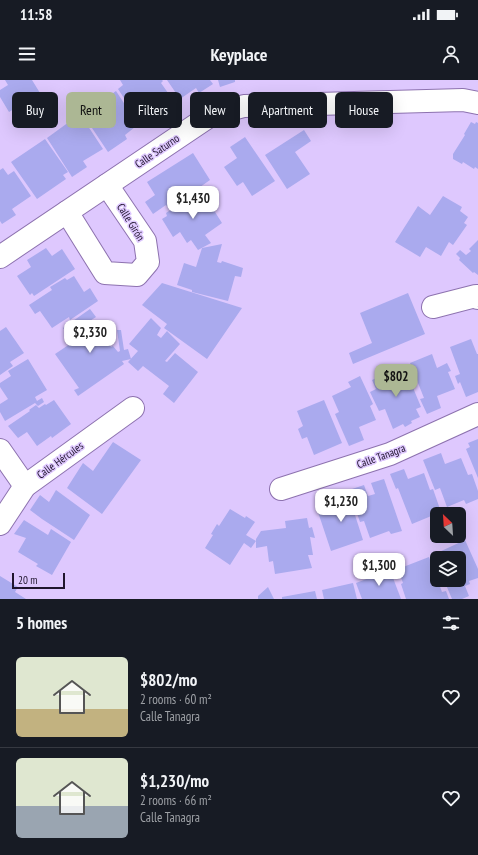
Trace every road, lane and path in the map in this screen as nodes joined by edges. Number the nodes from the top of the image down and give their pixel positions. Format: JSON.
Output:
{"nodes":[{"id":1,"x":478,"y":103,"type":"edge"},
{"id":2,"x":107,"y":185,"type":"junction"},
{"id":3,"x":67,"y":212,"type":"junction"},
{"id":4,"x":0,"y":257,"type":"edge"},
{"id":5,"x":478,"y":298,"type":"edge"},
{"id":6,"x":433,"y":307,"type":"dead end"},
{"id":7,"x":133,"y":408,"type":"dead end"},
{"id":8,"x":478,"y":414,"type":"edge"},
{"id":9,"x":0,"y":450,"type":"edge"},
{"id":10,"x":25,"y":486,"type":"junction"},
{"id":11,"x":281,"y":489,"type":"dead end"},
{"id":12,"x":0,"y":524,"type":"edge"}],
"edges":[{"from":1,"to":2,"type":"street","name":"Calle Saturno"},
{"from":2,"to":3,"type":"street","name":"Calle Saturno"},
{"from":2,"to":3,"type":"street","name":"Calle Girón"},
{"from":3,"to":4,"type":"street","name":"Calle Saturno"},
{"from":5,"to":6,"type":"street"},
{"from":7,"to":10,"type":"street","name":"Calle Hércules"},
{"from":8,"to":11,"type":"street","name":"Calle Tanagra"},
{"from":9,"to":10,"type":"street"},
{"from":10,"to":12,"type":"street","name":"Calle Hércules"}]}
